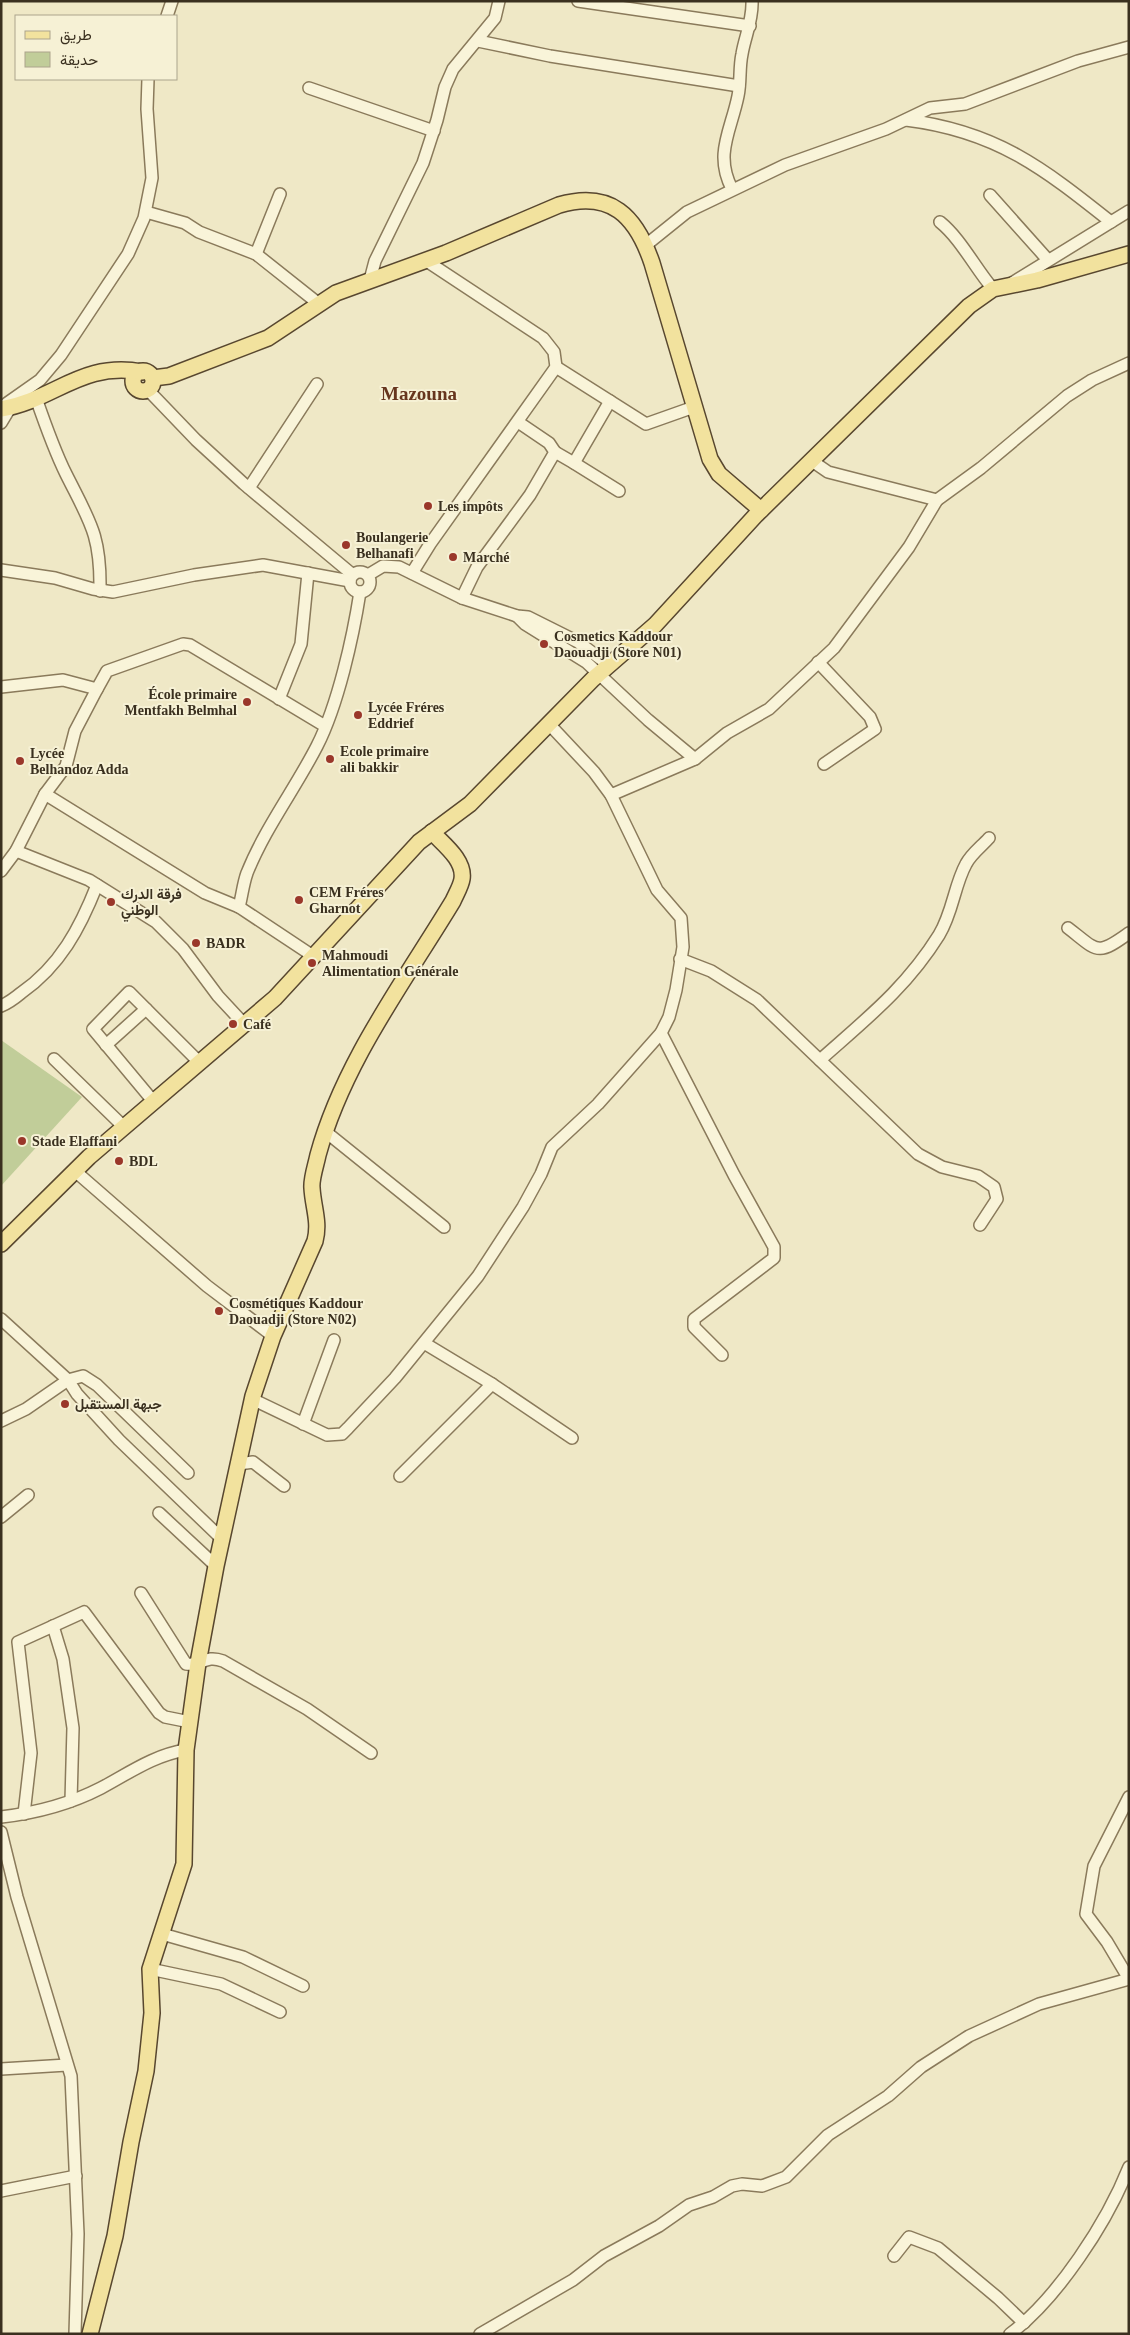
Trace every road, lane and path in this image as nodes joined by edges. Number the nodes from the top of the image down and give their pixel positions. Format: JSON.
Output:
{"nodes":[{"id":1,"x":172,"y":1,"type":"edge"},
{"id":2,"x":499,"y":1,"type":"edge"},
{"id":3,"x":578,"y":1,"type":"edge"},
{"id":4,"x":752,"y":1,"type":"edge"},
{"id":5,"x":167,"y":15,"type":"edge"},
{"id":6,"x":750,"y":26,"type":"junction"},
{"id":7,"x":478,"y":41,"type":"junction"},
{"id":8,"x":1129,"y":47,"type":"edge"},
{"id":9,"x":148,"y":80,"type":"edge"},
{"id":10,"x":739,"y":86,"type":"junction"},
{"id":11,"x":309,"y":88,"type":"dead end"},
{"id":12,"x":906,"y":120,"type":"junction"},
{"id":13,"x":434,"y":131,"type":"junction"},
{"id":14,"x":732,"y":188,"type":"junction"},
{"id":15,"x":280,"y":194,"type":"dead end"},
{"id":16,"x":990,"y":195,"type":"dead end"},
{"id":17,"x":1129,"y":211,"type":"edge"},
{"id":18,"x":146,"y":212,"type":"junction"},
{"id":19,"x":940,"y":222,"type":"dead end"},
{"id":20,"x":1111,"y":222,"type":"junction"},
{"id":21,"x":646,"y":245,"type":"junction"},
{"id":22,"x":256,"y":254,"type":"junction"},
{"id":23,"x":1129,"y":254,"type":"edge"},
{"id":24,"x":425,"y":260,"type":"junction"},
{"id":25,"x":1048,"y":260,"type":"junction"},
{"id":26,"x":370,"y":280,"type":"junction"},
{"id":27,"x":1010,"y":284,"type":"junction"},
{"id":28,"x":993,"y":289,"type":"junction"},
{"id":29,"x":319,"y":304,"type":"junction"},
{"id":30,"x":1129,"y":363,"type":"edge"},
{"id":31,"x":556,"y":367,"type":"junction"},
{"id":32,"x":145,"y":382,"type":"junction"},
{"id":33,"x":316,"y":384,"type":"dead end"},
{"id":34,"x":36,"y":398,"type":"junction"},
{"id":35,"x":610,"y":400,"type":"junction"},
{"id":36,"x":694,"y":407,"type":"junction"},
{"id":37,"x":4,"y":408,"type":"edge"},
{"id":38,"x":518,"y":422,"type":"junction"},
{"id":39,"x":1,"y":423,"type":"edge"},
{"id":40,"x":555,"y":452,"type":"junction"},
{"id":41,"x":812,"y":461,"type":"junction"},
{"id":42,"x":574,"y":463,"type":"junction"},
{"id":43,"x":248,"y":488,"type":"junction"},
{"id":44,"x":619,"y":491,"type":"dead end"},
{"id":45,"x":937,"y":500,"type":"junction"},
{"id":46,"x":761,"y":510,"type":"junction"},
{"id":47,"x":1,"y":570,"type":"edge"},
{"id":48,"x":308,"y":573,"type":"junction"},
{"id":49,"x":412,"y":573,"type":"junction"},
{"id":50,"x":368,"y":575,"type":"junction"},
{"id":51,"x":352,"y":578,"type":"junction"},
{"id":52,"x":100,"y":591,"type":"junction"},
{"id":53,"x":360,"y":592,"type":"junction"},
{"id":54,"x":462,"y":598,"type":"junction"},
{"id":55,"x":818,"y":662,"type":"junction"},
{"id":56,"x":604,"y":670,"type":"junction"},
{"id":57,"x":1,"y":687,"type":"edge"},
{"id":58,"x":97,"y":688,"type":"junction"},
{"id":59,"x":279,"y":699,"type":"junction"},
{"id":60,"x":549,"y":724,"type":"junction"},
{"id":61,"x":325,"y":726,"type":"junction"},
{"id":62,"x":695,"y":759,"type":"junction"},
{"id":63,"x":824,"y":764,"type":"dead end"},
{"id":64,"x":45,"y":794,"type":"junction"},
{"id":65,"x":611,"y":795,"type":"junction"},
{"id":66,"x":432,"y":832,"type":"junction"},
{"id":67,"x":989,"y":838,"type":"dead end"},
{"id":68,"x":16,"y":851,"type":"junction"},
{"id":69,"x":1,"y":871,"type":"edge"},
{"id":70,"x":97,"y":884,"type":"junction"},
{"id":71,"x":239,"y":906,"type":"junction"},
{"id":72,"x":1068,"y":928,"type":"dead end"},
{"id":73,"x":1129,"y":933,"type":"edge"},
{"id":74,"x":313,"y":956,"type":"junction"},
{"id":75,"x":680,"y":958,"type":"junction"},
{"id":76,"x":1,"y":1006,"type":"edge"},
{"id":77,"x":146,"y":1009,"type":"junction"},
{"id":78,"x":244,"y":1024,"type":"junction"},
{"id":79,"x":661,"y":1033,"type":"junction"},
{"id":80,"x":106,"y":1045,"type":"junction"},
{"id":81,"x":54,"y":1059,"type":"dead end"},
{"id":82,"x":820,"y":1060,"type":"junction"},
{"id":83,"x":199,"y":1062,"type":"junction"},
{"id":84,"x":153,"y":1101,"type":"junction"},
{"id":85,"x":124,"y":1127,"type":"junction"},
{"id":86,"x":326,"y":1132,"type":"junction"},
{"id":87,"x":75,"y":1171,"type":"junction"},
{"id":88,"x":980,"y":1225,"type":"dead end"},
{"id":89,"x":444,"y":1227,"type":"dead end"},
{"id":90,"x":1,"y":1244,"type":"edge"},
{"id":91,"x":1,"y":1319,"type":"edge"},
{"id":92,"x":273,"y":1336,"type":"junction"},
{"id":93,"x":334,"y":1340,"type":"dead end"},
{"id":94,"x":424,"y":1343,"type":"junction"},
{"id":95,"x":722,"y":1355,"type":"dead end"},
{"id":96,"x":68,"y":1380,"type":"junction"},
{"id":97,"x":492,"y":1384,"type":"junction"},
{"id":98,"x":252,"y":1399,"type":"junction"},
{"id":99,"x":1,"y":1421,"type":"edge"},
{"id":100,"x":303,"y":1424,"type":"junction"},
{"id":101,"x":572,"y":1438,"type":"dead end"},
{"id":102,"x":239,"y":1464,"type":"junction"},
{"id":103,"x":188,"y":1473,"type":"dead end"},
{"id":104,"x":400,"y":1476,"type":"dead end"},
{"id":105,"x":284,"y":1486,"type":"dead end"},
{"id":106,"x":28,"y":1495,"type":"dead end"},
{"id":107,"x":159,"y":1513,"type":"dead end"},
{"id":108,"x":1,"y":1517,"type":"edge"},
{"id":109,"x":222,"y":1539,"type":"junction"},
{"id":110,"x":216,"y":1566,"type":"junction"},
{"id":111,"x":141,"y":1593,"type":"dead end"},
{"id":112,"x":53,"y":1626,"type":"junction"},
{"id":113,"x":198,"y":1663,"type":"junction"},
{"id":114,"x":190,"y":1722,"type":"junction"},
{"id":115,"x":186,"y":1750,"type":"junction"},
{"id":116,"x":371,"y":1754,"type":"dead end"},
{"id":117,"x":1129,"y":1797,"type":"edge"},
{"id":118,"x":71,"y":1801,"type":"junction"},
{"id":119,"x":24,"y":1814,"type":"junction"},
{"id":120,"x":1,"y":1817,"type":"edge"},
{"id":121,"x":1,"y":1832,"type":"edge"},
{"id":122,"x":162,"y":1934,"type":"junction"},
{"id":123,"x":150,"y":1969,"type":"junction"},
{"id":124,"x":1129,"y":1979,"type":"edge"},
{"id":125,"x":303,"y":1986,"type":"dead end"},
{"id":126,"x":280,"y":2012,"type":"dead end"},
{"id":127,"x":68,"y":2065,"type":"junction"},
{"id":128,"x":1,"y":2069,"type":"edge"},
{"id":129,"x":1129,"y":2167,"type":"edge"},
{"id":130,"x":76,"y":2176,"type":"junction"},
{"id":131,"x":1,"y":2191,"type":"edge"},
{"id":132,"x":894,"y":2256,"type":"dead end"},
{"id":133,"x":1024,"y":2323,"type":"junction"},
{"id":134,"x":74,"y":2334,"type":"edge"},
{"id":135,"x":90,"y":2334,"type":"edge"},
{"id":136,"x":480,"y":2334,"type":"edge"},
{"id":137,"x":1010,"y":2334,"type":"edge"}],
"edges":[{"from":1,"to":5,"type":"street"},
{"from":2,"to":7,"type":"street"},
{"from":3,"to":6,"type":"street"},
{"from":4,"to":6,"type":"street"},
{"from":6,"to":10,"type":"street"},
{"from":7,"to":10,"type":"street"},
{"from":7,"to":13,"type":"street"},
{"from":8,"to":12,"type":"street"},
{"from":9,"to":18,"type":"street"},
{"from":10,"to":14,"type":"street"},
{"from":11,"to":13,"type":"street"},
{"from":12,"to":14,"type":"street"},
{"from":12,"to":20,"type":"street"},
{"from":13,"to":26,"type":"street"},
{"from":14,"to":21,"type":"street"},
{"from":15,"to":22,"type":"street"},
{"from":16,"to":25,"type":"street"},
{"from":17,"to":20,"type":"street"},
{"from":18,"to":22,"type":"street"},
{"from":18,"to":37,"type":"street"},
{"from":19,"to":28,"type":"street"},
{"from":20,"to":25,"type":"street"},
{"from":21,"to":24,"type":"main road"},
{"from":21,"to":36,"type":"main road"},
{"from":22,"to":29,"type":"street"},
{"from":23,"to":27,"type":"main road"},
{"from":24,"to":26,"type":"main road"},
{"from":24,"to":31,"type":"street"},
{"from":25,"to":27,"type":"street"},
{"from":26,"to":29,"type":"main road"},
{"from":27,"to":28,"type":"main road"},
{"from":28,"to":41,"type":"main road"},
{"from":29,"to":32,"type":"main road"},
{"from":30,"to":45,"type":"street"},
{"from":31,"to":35,"type":"street"},
{"from":31,"to":38,"type":"street"},
{"from":32,"to":34,"type":"main road"},
{"from":32,"to":43,"type":"street"},
{"from":33,"to":43,"type":"street"},
{"from":34,"to":37,"type":"main road"},
{"from":34,"to":52,"type":"street"},
{"from":35,"to":36,"type":"street"},
{"from":35,"to":42,"type":"street"},
{"from":36,"to":46,"type":"main road"},
{"from":37,"to":39,"type":"street"},
{"from":38,"to":40,"type":"street"},
{"from":38,"to":49,"type":"street"},
{"from":40,"to":42,"type":"street"},
{"from":40,"to":54,"type":"street"},
{"from":41,"to":45,"type":"street"},
{"from":41,"to":46,"type":"main road"},
{"from":42,"to":44,"type":"street"},
{"from":43,"to":51,"type":"street"},
{"from":45,"to":55,"type":"street"},
{"from":46,"to":56,"type":"main road"},
{"from":47,"to":52,"type":"street"},
{"from":48,"to":51,"type":"street"},
{"from":48,"to":52,"type":"street"},
{"from":48,"to":59,"type":"street"},
{"from":49,"to":50,"type":"street"},
{"from":49,"to":54,"type":"street"},
{"from":50,"to":51,"type":"street"},
{"from":50,"to":53,"type":"street"},
{"from":51,"to":53,"type":"street"},
{"from":53,"to":61,"type":"street"},
{"from":54,"to":56,"type":"street"},
{"from":55,"to":62,"type":"street"},
{"from":55,"to":63,"type":"street"},
{"from":56,"to":60,"type":"main road"},
{"from":56,"to":62,"type":"street"},
{"from":57,"to":58,"type":"street"},
{"from":58,"to":59,"type":"street"},
{"from":58,"to":64,"type":"street"},
{"from":59,"to":61,"type":"street"},
{"from":60,"to":65,"type":"street"},
{"from":60,"to":66,"type":"main road"},
{"from":61,"to":71,"type":"street"},
{"from":62,"to":65,"type":"street"},
{"from":64,"to":68,"type":"street"},
{"from":64,"to":71,"type":"street"},
{"from":65,"to":75,"type":"street"},
{"from":66,"to":74,"type":"main road"},
{"from":66,"to":86,"type":"main road"},
{"from":67,"to":82,"type":"street"},
{"from":68,"to":69,"type":"street"},
{"from":68,"to":70,"type":"street"},
{"from":70,"to":76,"type":"street"},
{"from":70,"to":78,"type":"street"},
{"from":71,"to":74,"type":"street"},
{"from":72,"to":73,"type":"street"},
{"from":74,"to":78,"type":"main road"},
{"from":75,"to":79,"type":"street"},
{"from":75,"to":82,"type":"street"},
{"from":77,"to":80,"type":"street"},
{"from":77,"to":80,"type":"street"},
{"from":77,"to":83,"type":"street"},
{"from":78,"to":83,"type":"main road"},
{"from":79,"to":94,"type":"street"},
{"from":79,"to":95,"type":"street"},
{"from":80,"to":84,"type":"street"},
{"from":81,"to":85,"type":"street"},
{"from":82,"to":88,"type":"street"},
{"from":83,"to":84,"type":"main road"},
{"from":84,"to":85,"type":"main road"},
{"from":85,"to":87,"type":"main road"},
{"from":86,"to":89,"type":"street"},
{"from":86,"to":92,"type":"main road"},
{"from":87,"to":90,"type":"main road"},
{"from":87,"to":92,"type":"street"},
{"from":91,"to":96,"type":"street"},
{"from":92,"to":98,"type":"main road"},
{"from":93,"to":100,"type":"street"},
{"from":94,"to":97,"type":"street"},
{"from":94,"to":100,"type":"street"},
{"from":96,"to":99,"type":"street"},
{"from":96,"to":103,"type":"street"},
{"from":96,"to":109,"type":"street"},
{"from":97,"to":101,"type":"street"},
{"from":97,"to":104,"type":"street"},
{"from":98,"to":100,"type":"street"},
{"from":98,"to":102,"type":"main road"},
{"from":102,"to":105,"type":"street"},
{"from":102,"to":109,"type":"main road"},
{"from":106,"to":108,"type":"street"},
{"from":107,"to":110,"type":"street"},
{"from":109,"to":110,"type":"main road"},
{"from":110,"to":113,"type":"main road"},
{"from":111,"to":113,"type":"street"},
{"from":112,"to":114,"type":"street"},
{"from":112,"to":118,"type":"street"},
{"from":112,"to":119,"type":"street"},
{"from":113,"to":114,"type":"main road"},
{"from":113,"to":116,"type":"street"},
{"from":114,"to":115,"type":"main road"},
{"from":115,"to":118,"type":"street"},
{"from":115,"to":122,"type":"main road"},
{"from":117,"to":124,"type":"street"},
{"from":118,"to":119,"type":"street"},
{"from":119,"to":120,"type":"street"},
{"from":121,"to":127,"type":"street"},
{"from":122,"to":123,"type":"main road"},
{"from":122,"to":125,"type":"street"},
{"from":123,"to":126,"type":"street"},
{"from":123,"to":135,"type":"main road"},
{"from":124,"to":136,"type":"street"},
{"from":127,"to":128,"type":"street"},
{"from":127,"to":130,"type":"street"},
{"from":129,"to":133,"type":"street"},
{"from":130,"to":131,"type":"street"},
{"from":130,"to":134,"type":"street"},
{"from":132,"to":133,"type":"street"},
{"from":133,"to":137,"type":"street"}]}
